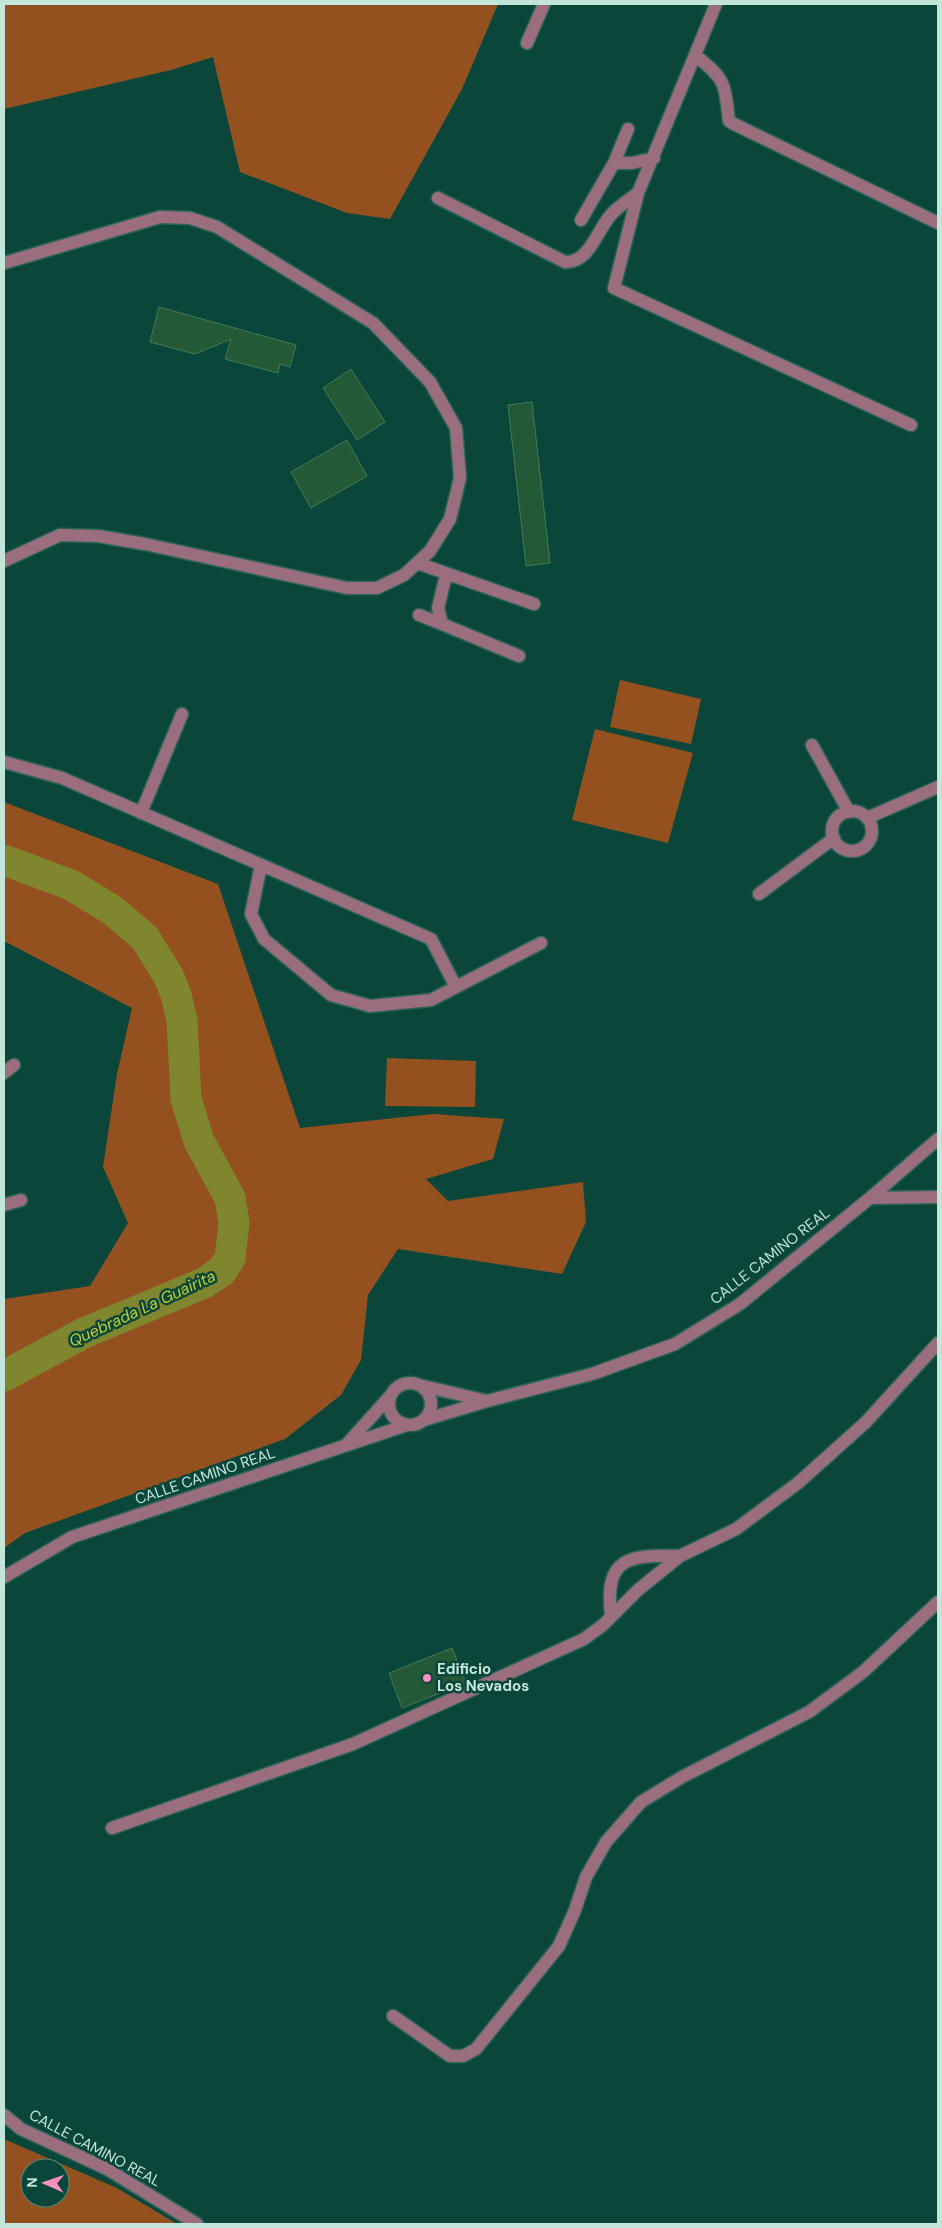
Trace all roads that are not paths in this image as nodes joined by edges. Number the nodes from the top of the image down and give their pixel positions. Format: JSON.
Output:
{"nodes":[{"id":1,"x":544,"y":4,"type":"edge"},
{"id":2,"x":716,"y":4,"type":"edge"},
{"id":3,"x":528,"y":43,"type":"dead end"},
{"id":4,"x":695,"y":55,"type":"junction"},
{"id":5,"x":628,"y":129,"type":"dead end"},
{"id":6,"x":654,"y":158,"type":"junction"},
{"id":7,"x":614,"y":163,"type":"junction"},
{"id":8,"x":638,"y":193,"type":"junction"},
{"id":9,"x":438,"y":198,"type":"dead end"},
{"id":10,"x":581,"y":220,"type":"dead end"},
{"id":11,"x":938,"y":223,"type":"edge"},
{"id":12,"x":4,"y":263,"type":"edge"},
{"id":13,"x":911,"y":425,"type":"dead end"},
{"id":14,"x":4,"y":561,"type":"edge"},
{"id":15,"x":417,"y":563,"type":"junction"},
{"id":16,"x":446,"y":574,"type":"junction"},
{"id":17,"x":534,"y":604,"type":"dead end"},
{"id":18,"x":419,"y":615,"type":"dead end"},
{"id":19,"x":442,"y":624,"type":"junction"},
{"id":20,"x":519,"y":656,"type":"dead end"},
{"id":21,"x":182,"y":714,"type":"dead end"},
{"id":22,"x":812,"y":745,"type":"dead end"},
{"id":23,"x":4,"y":762,"type":"edge"},
{"id":24,"x":938,"y":787,"type":"edge"},
{"id":25,"x":141,"y":812,"type":"junction"},
{"id":26,"x":849,"y":812,"type":"junction"},
{"id":27,"x":867,"y":818,"type":"junction"},
{"id":28,"x":834,"y":838,"type":"junction"},
{"id":29,"x":261,"y":865,"type":"junction"},
{"id":30,"x":759,"y":894,"type":"dead end"},
{"id":31,"x":541,"y":943,"type":"dead end"},
{"id":32,"x":456,"y":986,"type":"junction"},
{"id":33,"x":938,"y":1139,"type":"edge"},
{"id":34,"x":938,"y":1197,"type":"edge"},
{"id":35,"x":870,"y":1198,"type":"junction"},
{"id":36,"x":21,"y":1200,"type":"dead end"},
{"id":37,"x":4,"y":1206,"type":"edge"},
{"id":38,"x":938,"y":1343,"type":"edge"},
{"id":39,"x":414,"y":1383,"type":"junction"},
{"id":40,"x":390,"y":1395,"type":"junction"},
{"id":41,"x":487,"y":1401,"type":"junction"},
{"id":42,"x":424,"y":1420,"type":"junction"},
{"id":43,"x":407,"y":1425,"type":"junction"},
{"id":44,"x":348,"y":1444,"type":"junction"},
{"id":45,"x":680,"y":1556,"type":"junction"},
{"id":46,"x":4,"y":1577,"type":"edge"},
{"id":47,"x":938,"y":1602,"type":"edge"},
{"id":48,"x":611,"y":1615,"type":"junction"},
{"id":49,"x":112,"y":1828,"type":"dead end"},
{"id":50,"x":394,"y":2016,"type":"dead end"},
{"id":51,"x":4,"y":2115,"type":"edge"},
{"id":52,"x":197,"y":2224,"type":"edge"}],
"edges":[{"from":1,"to":3,"type":"street"},
{"from":2,"to":4,"type":"street"},
{"from":4,"to":6,"type":"street"},
{"from":4,"to":11,"type":"street"},
{"from":5,"to":7,"type":"street"},
{"from":6,"to":7,"type":"street"},
{"from":6,"to":8,"type":"street"},
{"from":7,"to":10,"type":"street"},
{"from":8,"to":9,"type":"street"},
{"from":8,"to":13,"type":"street"},
{"from":12,"to":15,"type":"street"},
{"from":14,"to":15,"type":"street"},
{"from":15,"to":16,"type":"street"},
{"from":16,"to":17,"type":"street"},
{"from":16,"to":19,"type":"street"},
{"from":18,"to":19,"type":"street"},
{"from":19,"to":20,"type":"street"},
{"from":21,"to":25,"type":"street"},
{"from":22,"to":26,"type":"street"},
{"from":23,"to":25,"type":"street"},
{"from":24,"to":27,"type":"street"},
{"from":25,"to":29,"type":"street"},
{"from":26,"to":27,"type":"street"},
{"from":26,"to":28,"type":"street"},
{"from":27,"to":28,"type":"street"},
{"from":28,"to":30,"type":"street"},
{"from":29,"to":32,"type":"street"},
{"from":29,"to":32,"type":"street"},
{"from":31,"to":32,"type":"street"},
{"from":33,"to":35,"type":"street","name":"CALLE CAMINO REAL"},
{"from":34,"to":35,"type":"street"},
{"from":35,"to":41,"type":"street","name":"CALLE CAMINO REAL"},
{"from":36,"to":37,"type":"street"},
{"from":38,"to":45,"type":"street"},
{"from":39,"to":40,"type":"street"},
{"from":39,"to":41,"type":"street","name":"CALLE CAMINO REAL"},
{"from":39,"to":42,"type":"street"},
{"from":40,"to":43,"type":"street"},
{"from":40,"to":44,"type":"street"},
{"from":41,"to":42,"type":"street","name":"CALLE CAMINO REAL"},
{"from":42,"to":43,"type":"street","name":"CALLE CAMINO REAL"},
{"from":43,"to":44,"type":"street","name":"CALLE CAMINO REAL"},
{"from":44,"to":46,"type":"street","name":"CALLE CAMINO REAL"},
{"from":45,"to":48,"type":"street"},
{"from":45,"to":48,"type":"street"},
{"from":47,"to":50,"type":"street"},
{"from":48,"to":49,"type":"street"},
{"from":51,"to":52,"type":"street","name":"CALLE CAMINO REAL"}]}
